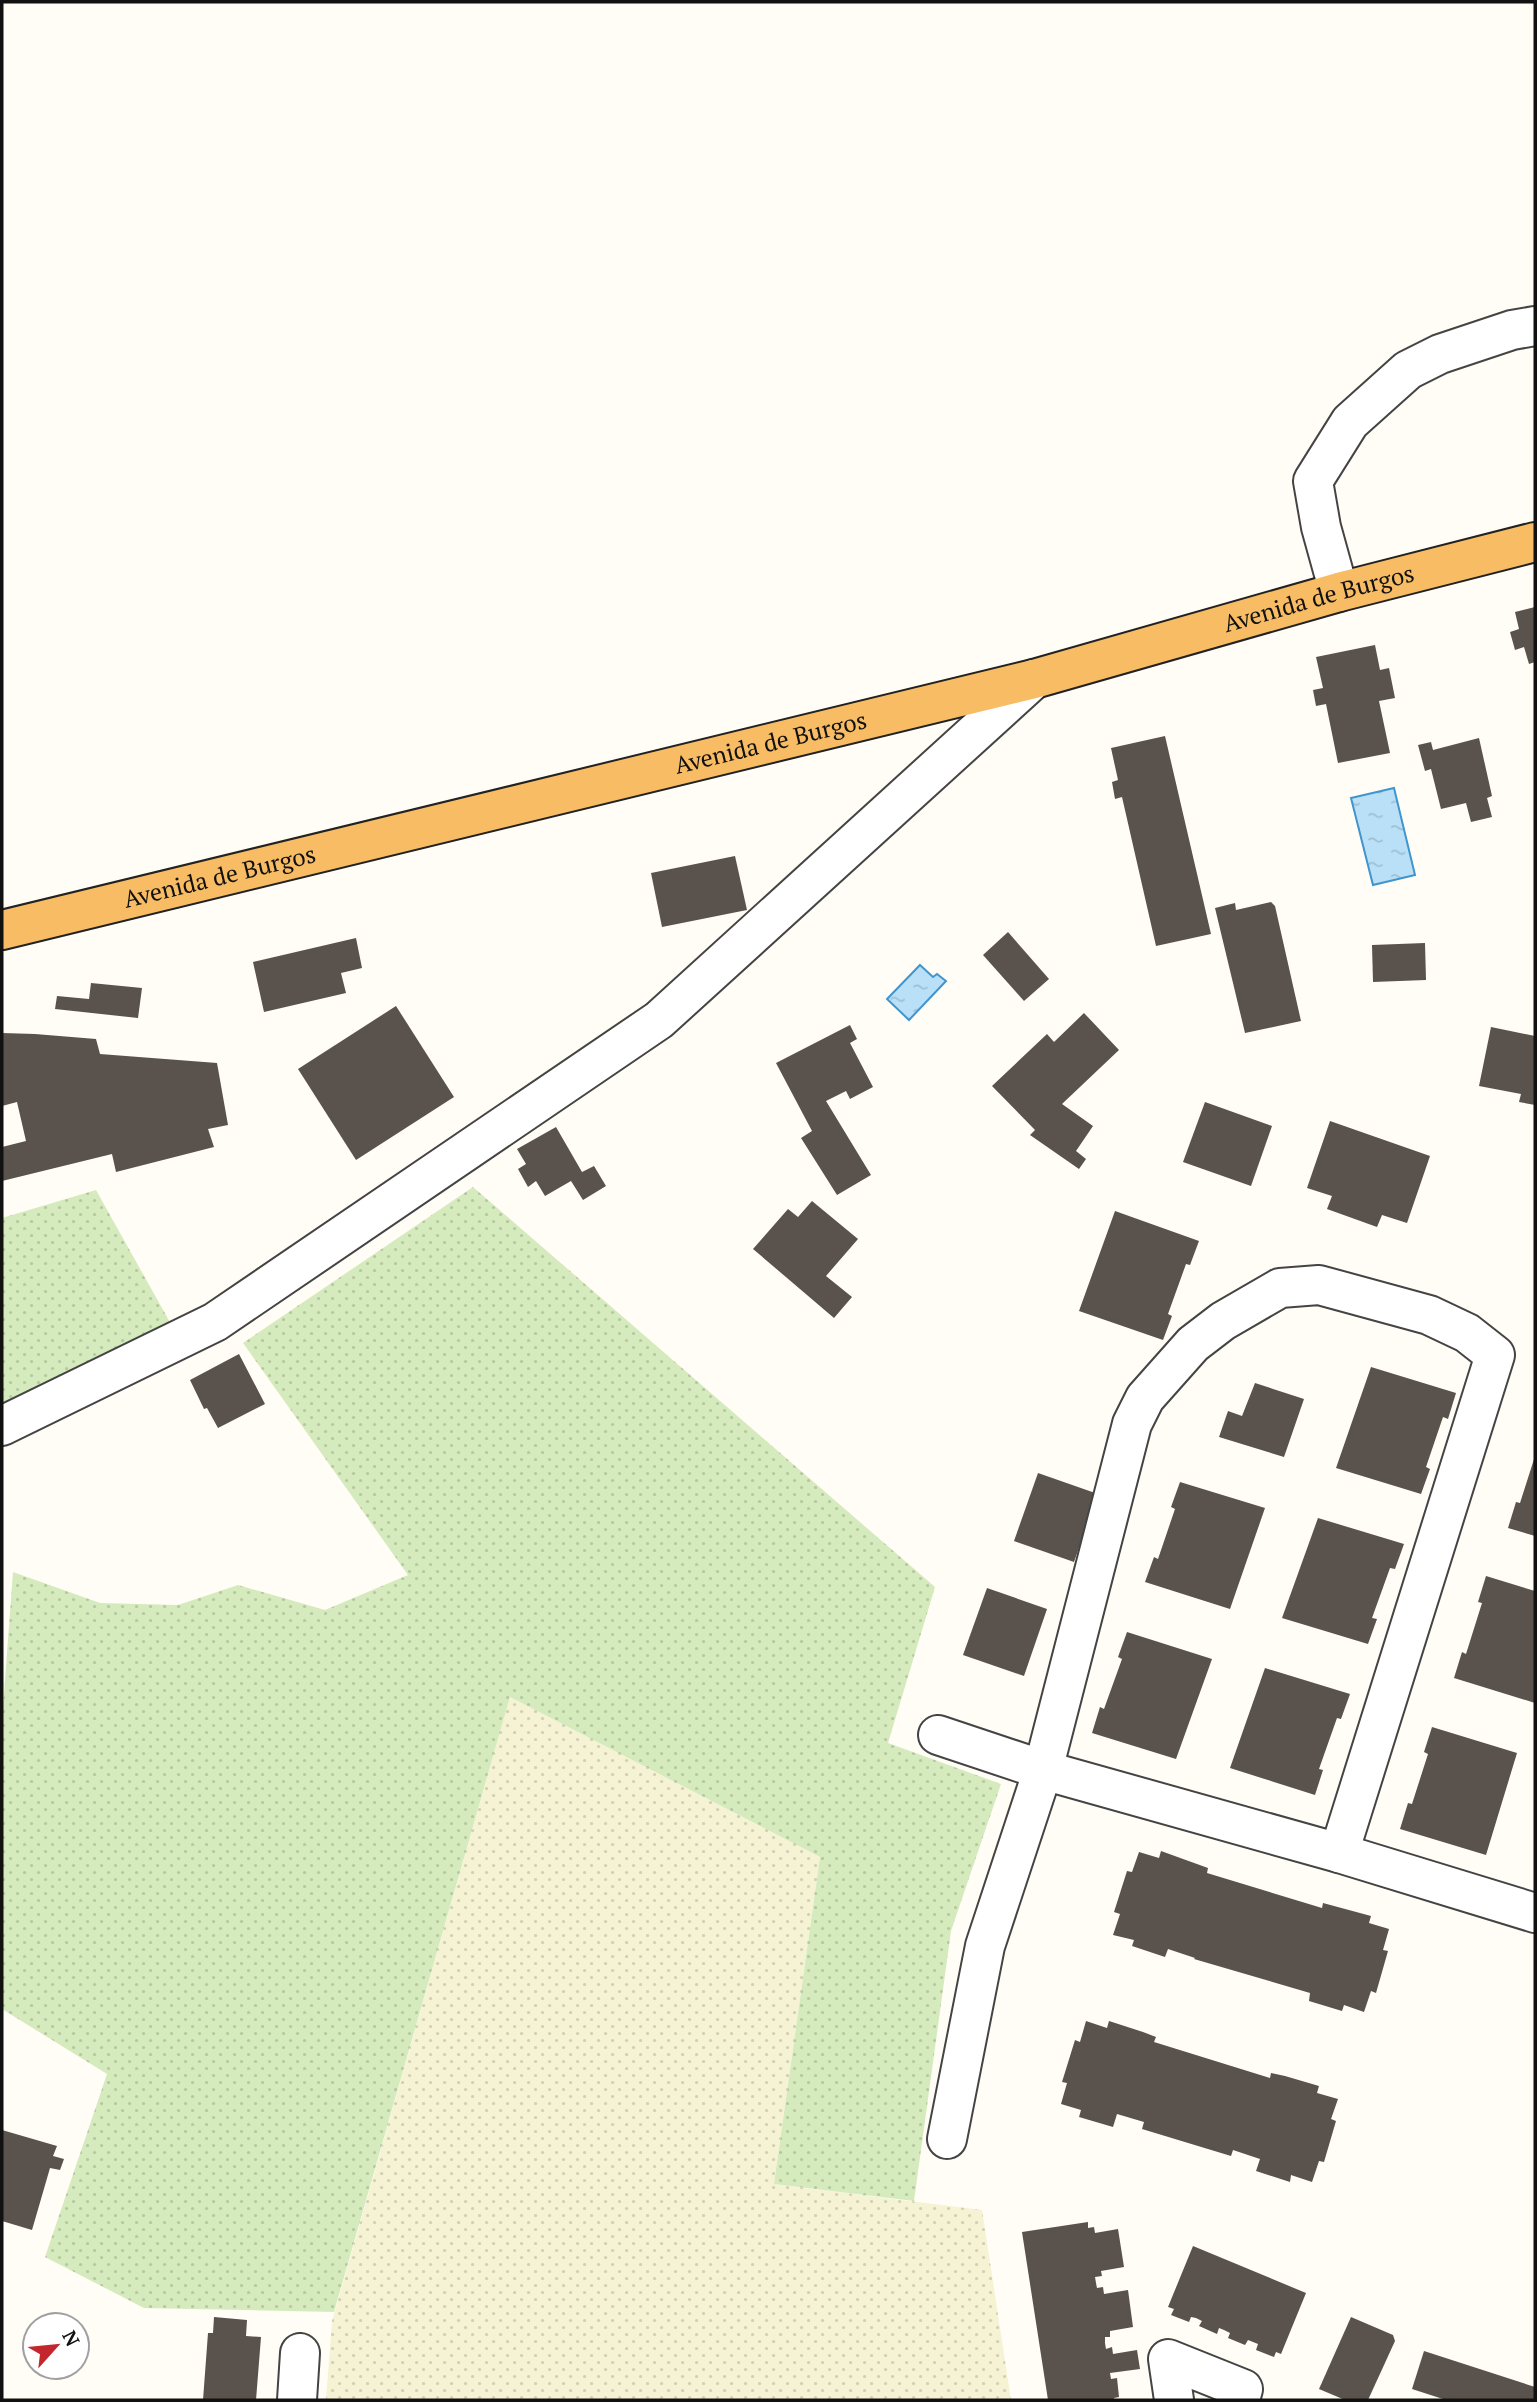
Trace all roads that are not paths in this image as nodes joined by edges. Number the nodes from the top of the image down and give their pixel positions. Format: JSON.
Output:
{"nodes":[{"id":1,"x":1535,"y":326,"type":"edge"},
{"id":2,"x":1535,"y":542,"type":"edge"},
{"id":3,"x":1339,"y":592,"type":"junction"},
{"id":4,"x":1034,"y":679,"type":"junction"},
{"id":5,"x":2,"y":930,"type":"edge"},
{"id":6,"x":2,"y":1426,"type":"edge"},
{"id":7,"x":938,"y":1735,"type":"dead end"},
{"id":8,"x":1043,"y":1770,"type":"junction"},
{"id":9,"x":1339,"y":1853,"type":"junction"},
{"id":10,"x":1535,"y":1913,"type":"edge"},
{"id":11,"x":947,"y":2139,"type":"dead end"},
{"id":12,"x":300,"y":2353,"type":"dead end"},
{"id":13,"x":297,"y":2400,"type":"edge"},
{"id":14,"x":1174,"y":2400,"type":"edge"},
{"id":15,"x":1240,"y":2400,"type":"edge"}],
"edges":[{"from":1,"to":3,"type":"street"},
{"from":2,"to":3,"type":"highway","name":"Avenida de Burgos"},
{"from":3,"to":4,"type":"highway","name":"Avenida de Burgos"},
{"from":4,"to":5,"type":"highway","name":"Avenida de Burgos"},
{"from":4,"to":6,"type":"street"},
{"from":7,"to":8,"type":"street"},
{"from":8,"to":9,"type":"street"},
{"from":8,"to":9,"type":"street"},
{"from":8,"to":11,"type":"street"},
{"from":9,"to":10,"type":"street"},
{"from":12,"to":13,"type":"street"},
{"from":14,"to":15,"type":"street"}]}
